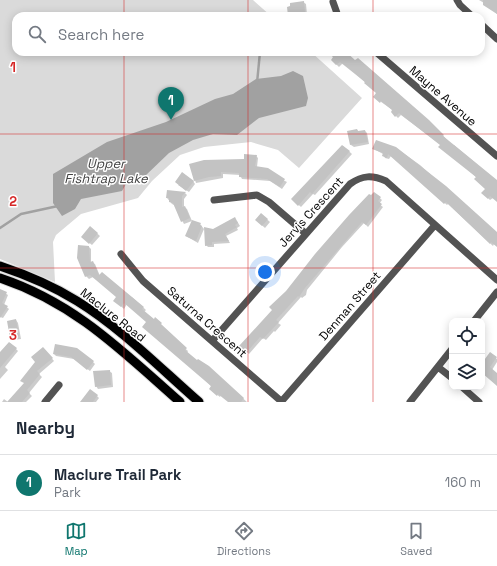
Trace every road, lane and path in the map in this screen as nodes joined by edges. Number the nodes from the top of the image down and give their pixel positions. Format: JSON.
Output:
{"nodes":[{"id":1,"x":457,"y":0,"type":"edge"},
{"id":2,"x":332,"y":2,"type":"dead end"},
{"id":3,"x":336,"y":12,"type":"edge"},
{"id":4,"x":467,"y":12,"type":"edge"},
{"id":5,"x":485,"y":28,"type":"edge"},
{"id":6,"x":497,"y":38,"type":"edge"},
{"id":7,"x":381,"y":56,"type":"edge"},
{"id":8,"x":497,"y":155,"type":"edge"},
{"id":9,"x":214,"y":200,"type":"dead end"},
{"id":10,"x":435,"y":225,"type":"junction"},
{"id":11,"x":305,"y":233,"type":"junction"},
{"id":12,"x":121,"y":254,"type":"dead end"},
{"id":13,"x":0,"y":266,"type":"edge"},
{"id":14,"x":0,"y":278,"type":"edge"},
{"id":15,"x":497,"y":280,"type":"edge"},
{"id":16,"x":497,"y":292,"type":"edge"},
{"id":17,"x":476,"y":318,"type":"edge"},
{"id":18,"x":212,"y":341,"type":"junction"},
{"id":19,"x":449,"y":353,"type":"edge"},
{"id":20,"x":438,"y":367,"type":"junction"},
{"id":21,"x":449,"y":376,"type":"edge"},
{"id":22,"x":59,"y":385,"type":"dead end"},
{"id":23,"x":465,"y":390,"type":"edge"},
{"id":24,"x":44,"y":402,"type":"edge"},
{"id":25,"x":180,"y":402,"type":"edge"},
{"id":26,"x":199,"y":402,"type":"edge"},
{"id":27,"x":282,"y":402,"type":"edge"},
{"id":28,"x":410,"y":402,"type":"edge"},
{"id":29,"x":479,"y":402,"type":"edge"}],
"edges":[{"from":1,"to":4,"type":"street"},
{"from":2,"to":3,"type":"street"},
{"from":5,"to":6,"type":"street"},
{"from":7,"to":8,"type":"street","name":"Mayne Avenue"},
{"from":9,"to":11,"type":"street"},
{"from":10,"to":11,"type":"street","name":"Jervis Crescent"},
{"from":10,"to":15,"type":"street","name":"Jervis Crescent"},
{"from":10,"to":27,"type":"street","name":"Denman Street"},
{"from":11,"to":18,"type":"street","name":"Jervis Crescent"},
{"from":12,"to":18,"type":"street","name":"Saturna Crescent"},
{"from":13,"to":26,"type":"main road","name":"Maclure Road"},
{"from":14,"to":25,"type":"main road","name":"Maclure Road"},
{"from":16,"to":17,"type":"street"},
{"from":18,"to":27,"type":"street","name":"Saturna Crescent"},
{"from":19,"to":20,"type":"street"},
{"from":20,"to":21,"type":"street"},
{"from":20,"to":28,"type":"street"},
{"from":22,"to":24,"type":"street"},
{"from":23,"to":29,"type":"street"}]}
